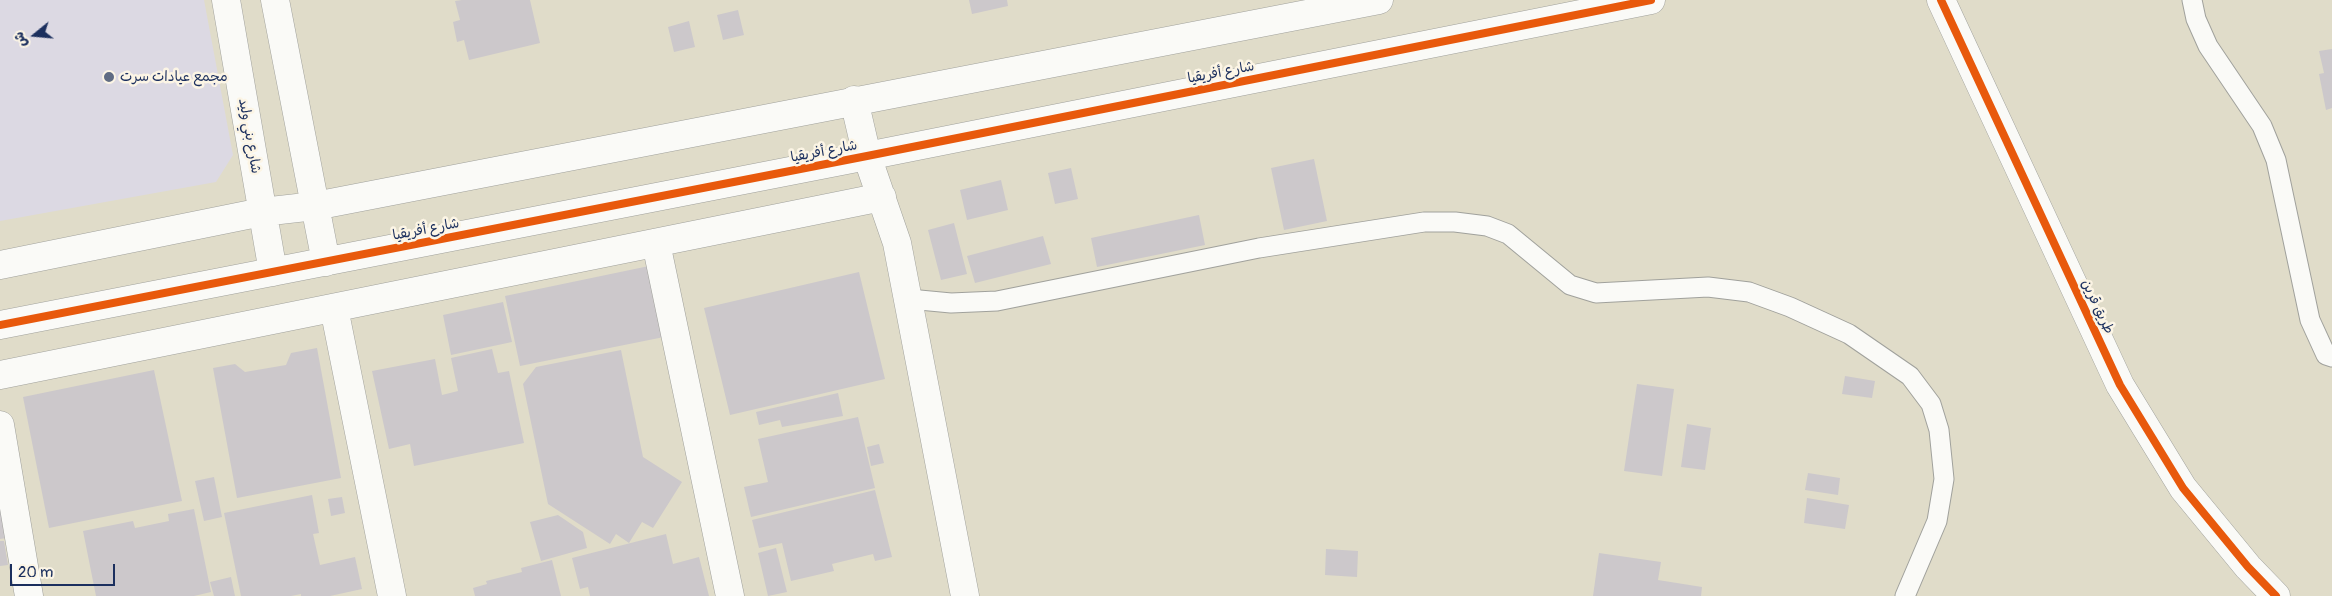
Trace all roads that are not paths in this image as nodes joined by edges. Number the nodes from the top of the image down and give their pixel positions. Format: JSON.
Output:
{"nodes":[{"id":1,"x":226,"y":0,"type":"edge"},
{"id":2,"x":275,"y":0,"type":"edge"},
{"id":3,"x":1379,"y":0,"type":"edge"},
{"id":4,"x":1651,"y":0,"type":"edge"},
{"id":5,"x":1941,"y":0,"type":"edge"},
{"id":6,"x":2192,"y":0,"type":"edge"},
{"id":7,"x":854,"y":100,"type":"junction"},
{"id":8,"x":868,"y":156,"type":"junction"},
{"id":9,"x":882,"y":197,"type":"junction"},
{"id":10,"x":315,"y":206,"type":"junction"},
{"id":11,"x":262,"y":212,"type":"junction"},
{"id":12,"x":656,"y":243,"type":"junction"},
{"id":13,"x":326,"y":262,"type":"junction"},
{"id":14,"x":0,"y":265,"type":"edge"},
{"id":15,"x":273,"y":272,"type":"junction"},
{"id":16,"x":909,"y":299,"type":"junction"},
{"id":17,"x":334,"y":308,"type":"junction"},
{"id":18,"x":0,"y":325,"type":"edge"},
{"id":19,"x":2332,"y":357,"type":"edge"},
{"id":20,"x":0,"y":375,"type":"edge"},
{"id":21,"x":0,"y":425,"type":"edge"},
{"id":22,"x":29,"y":596,"type":"edge"},
{"id":23,"x":392,"y":596,"type":"edge"},
{"id":24,"x":730,"y":596,"type":"edge"},
{"id":25,"x":965,"y":596,"type":"edge"},
{"id":26,"x":1904,"y":596,"type":"edge"},
{"id":27,"x":2276,"y":596,"type":"edge"}],
"edges":[{"from":1,"to":11,"type":"street","name":"شارع بني وليد"},
{"from":2,"to":10,"type":"street"},
{"from":3,"to":7,"type":"street"},
{"from":4,"to":8,"type":"street","name":"شارع أفريقيا"},
{"from":5,"to":27,"type":"street","name":"طريق قرين"},
{"from":6,"to":19,"type":"lane"},
{"from":7,"to":8,"type":"street"},
{"from":7,"to":10,"type":"street"},
{"from":8,"to":9,"type":"street"},
{"from":8,"to":13,"type":"street","name":"شارع أفريقيا"},
{"from":9,"to":12,"type":"street"},
{"from":9,"to":16,"type":"street"},
{"from":10,"to":11,"type":"street"},
{"from":10,"to":13,"type":"street"},
{"from":11,"to":14,"type":"street"},
{"from":11,"to":15,"type":"street","name":"شارع بني وليد"},
{"from":12,"to":17,"type":"street"},
{"from":12,"to":24,"type":"street"},
{"from":13,"to":15,"type":"street","name":"شارع أفريقيا"},
{"from":15,"to":18,"type":"street","name":"شارع أفريقيا"},
{"from":16,"to":25,"type":"street"},
{"from":16,"to":26,"type":"lane"},
{"from":17,"to":20,"type":"street"},
{"from":17,"to":23,"type":"street"},
{"from":21,"to":22,"type":"street"}]}
